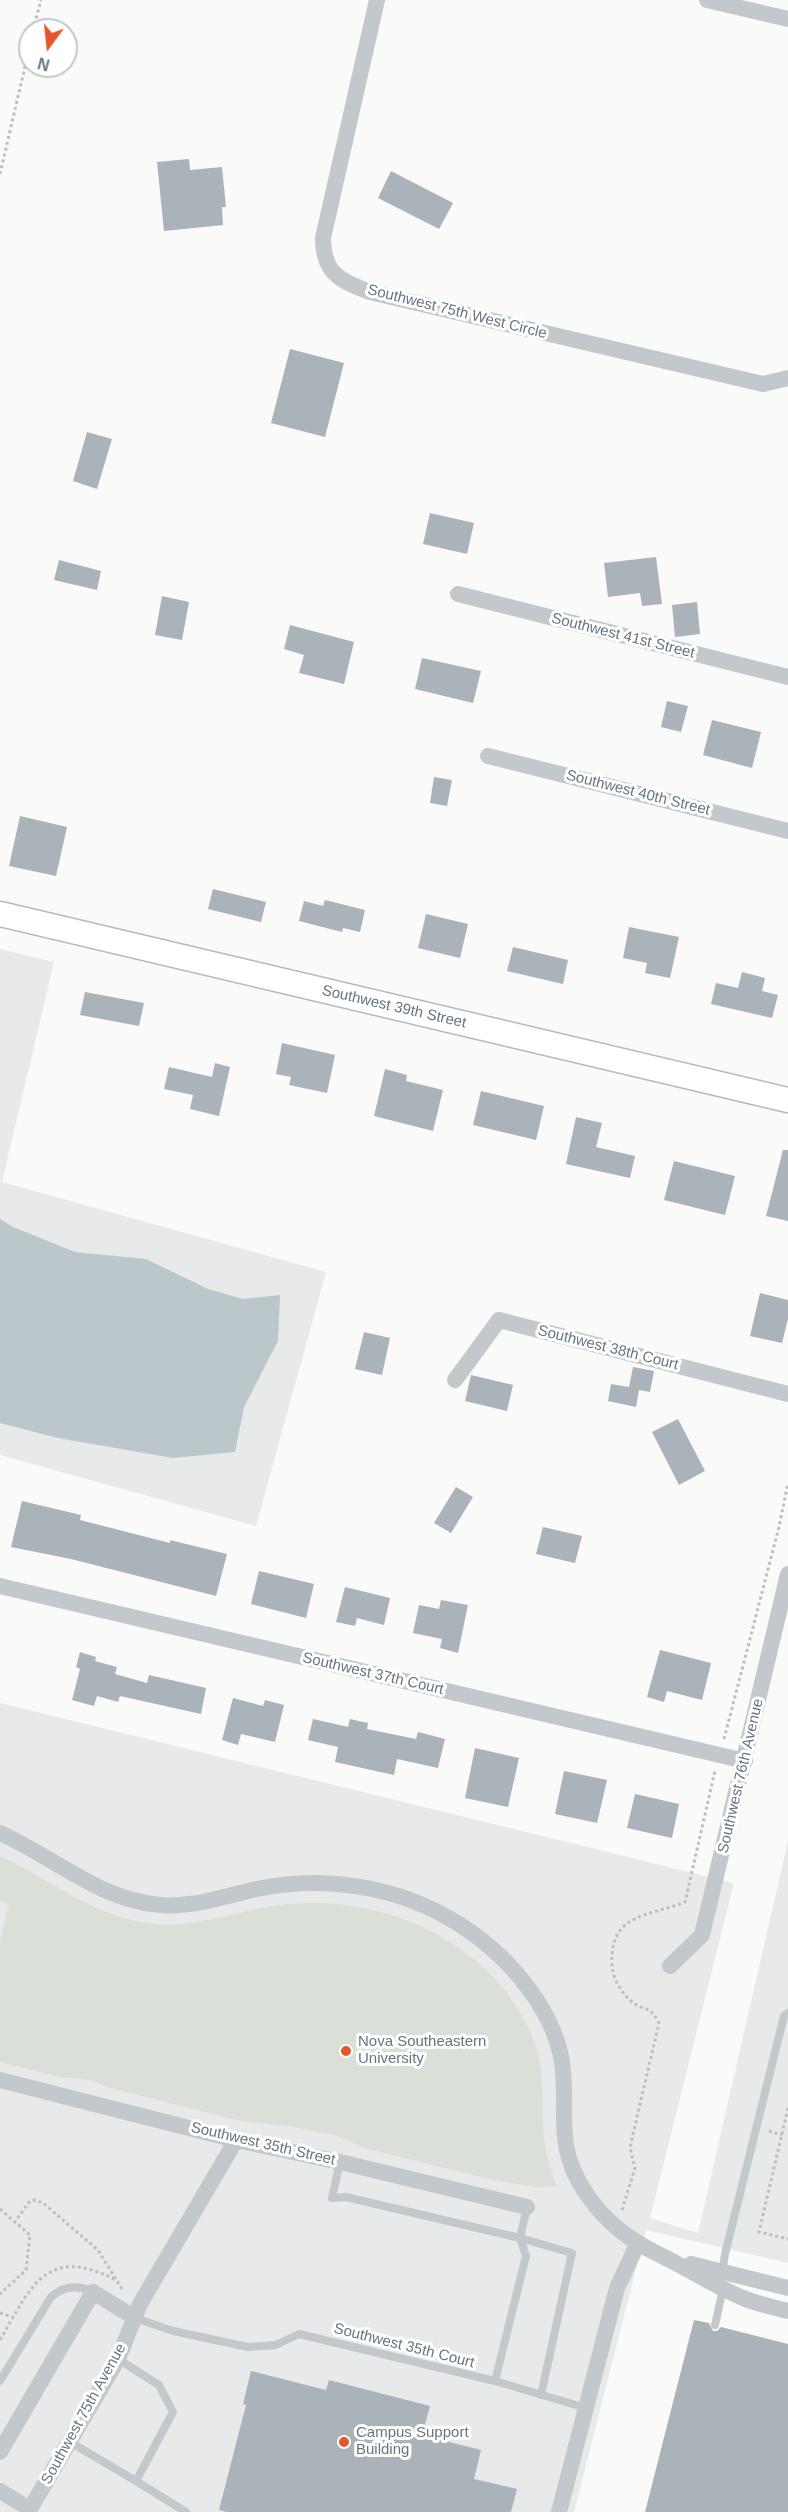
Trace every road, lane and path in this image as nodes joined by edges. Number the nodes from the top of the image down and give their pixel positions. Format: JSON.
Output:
{"nodes":[{"id":1,"x":40,"y":0,"type":"edge"},
{"id":2,"x":377,"y":0,"type":"edge"},
{"id":3,"x":707,"y":0,"type":"edge"},
{"id":4,"x":36,"y":18,"type":"edge"},
{"id":5,"x":788,"y":20,"type":"edge"},
{"id":6,"x":22,"y":78,"type":"edge"},
{"id":7,"x":0,"y":174,"type":"edge"},
{"id":8,"x":788,"y":378,"type":"edge"},
{"id":9,"x":458,"y":594,"type":"dead end"},
{"id":10,"x":788,"y":677,"type":"edge"},
{"id":11,"x":488,"y":756,"type":"dead end"},
{"id":12,"x":788,"y":831,"type":"edge"},
{"id":13,"x":0,"y":915,"type":"edge"},
{"id":14,"x":788,"y":1100,"type":"edge"},
{"id":15,"x":455,"y":1380,"type":"dead end"},
{"id":16,"x":788,"y":1394,"type":"edge"},
{"id":17,"x":788,"y":1483,"type":"edge"},
{"id":18,"x":788,"y":1574,"type":"edge"},
{"id":19,"x":0,"y":1586,"type":"edge"},
{"id":20,"x":718,"y":1755,"type":"junction"},
{"id":21,"x":745,"y":1761,"type":"junction"},
{"id":22,"x":0,"y":1833,"type":"edge"},
{"id":23,"x":670,"y":1966,"type":"dead end"},
{"id":24,"x":788,"y":2013,"type":"edge"},
{"id":25,"x":0,"y":2080,"type":"edge"},
{"id":26,"x":788,"y":2108,"type":"edge"},
{"id":27,"x":237,"y":2140,"type":"junction"},
{"id":28,"x":340,"y":2162,"type":"junction"},
{"id":29,"x":527,"y":2207,"type":"joint"},
{"id":30,"x":0,"y":2209,"type":"edge"},
{"id":31,"x":619,"y":2220,"type":"junction"},
{"id":32,"x":14,"y":2223,"type":"junction"},
{"id":33,"x":520,"y":2238,"type":"junction"},
{"id":34,"x":788,"y":2239,"type":"edge"},
{"id":35,"x":638,"y":2243,"type":"junction"},
{"id":36,"x":723,"y":2280,"type":"junction"},
{"id":37,"x":788,"y":2288,"type":"edge"},
{"id":38,"x":93,"y":2292,"type":"junction"},
{"id":39,"x":0,"y":2294,"type":"edge"},
{"id":40,"x":127,"y":2295,"type":"dead end"},
{"id":41,"x":788,"y":2311,"type":"edge"},
{"id":42,"x":0,"y":2313,"type":"edge"},
{"id":43,"x":13,"y":2317,"type":"dead end"},
{"id":44,"x":135,"y":2318,"type":"junction"},
{"id":45,"x":715,"y":2325,"type":"dead end"},
{"id":46,"x":118,"y":2359,"type":"junction"},
{"id":47,"x":0,"y":2381,"type":"edge"},
{"id":48,"x":495,"y":2381,"type":"junction"},
{"id":49,"x":541,"y":2395,"type":"junction"},
{"id":50,"x":586,"y":2408,"type":"junction"},
{"id":51,"x":70,"y":2442,"type":"junction"},
{"id":52,"x":0,"y":2452,"type":"edge"},
{"id":53,"x":136,"y":2481,"type":"junction"},
{"id":54,"x":0,"y":2491,"type":"edge"},
{"id":55,"x":186,"y":2512,"type":"edge"},
{"id":56,"x":559,"y":2512,"type":"edge"}],
"edges":[{"from":1,"to":4,"type":"path"},
{"from":2,"to":8,"type":"street","name":"Southwest 75th West Circle"},
{"from":3,"to":5,"type":"street"},
{"from":6,"to":7,"type":"path"},
{"from":9,"to":10,"type":"street","name":"Southwest 41st Street"},
{"from":11,"to":12,"type":"street","name":"Southwest 40th Street"},
{"from":13,"to":14,"type":"street","name":"Southwest 39th Street"},
{"from":15,"to":16,"type":"street","name":"Southwest 38th Court"},
{"from":17,"to":20,"type":"path"},
{"from":18,"to":21,"type":"street","name":"Southwest 76th Avenue"},
{"from":19,"to":20,"type":"street","name":"Southwest 37th Court"},
{"from":20,"to":21,"type":"street","name":"Southwest 37th Court"},
{"from":20,"to":31,"type":"path"},
{"from":21,"to":23,"type":"street","name":"Southwest 76th Avenue"},
{"from":22,"to":31,"type":"street"},
{"from":24,"to":36,"type":"lane"},
{"from":25,"to":27,"type":"street","name":"Southwest 35th Street"},
{"from":26,"to":34,"type":"path"},
{"from":27,"to":28,"type":"street","name":"Southwest 35th Street"},
{"from":27,"to":44,"type":"street","name":"Southwest 75th Avenue"},
{"from":28,"to":29,"type":"street","name":"Southwest 35th Street"},
{"from":28,"to":33,"type":"lane"},
{"from":29,"to":33,"type":"lane"},
{"from":30,"to":32,"type":"path"},
{"from":31,"to":35,"type":"street"},
{"from":32,"to":39,"type":"path"},
{"from":32,"to":40,"type":"path"},
{"from":33,"to":48,"type":"lane"},
{"from":33,"to":49,"type":"lane"},
{"from":35,"to":36,"type":"street"},
{"from":35,"to":50,"type":"street"},
{"from":36,"to":37,"type":"street"},
{"from":36,"to":41,"type":"street"},
{"from":36,"to":45,"type":"lane"},
{"from":38,"to":44,"type":"street"},
{"from":38,"to":47,"type":"lane"},
{"from":38,"to":52,"type":"street"},
{"from":42,"to":43,"type":"path"},
{"from":44,"to":46,"type":"street","name":"Southwest 75th Avenue"},
{"from":44,"to":48,"type":"lane","name":"Southwest 35th Court"},
{"from":46,"to":51,"type":"street","name":"Southwest 75th Avenue"},
{"from":46,"to":53,"type":"lane"},
{"from":48,"to":49,"type":"lane","name":"Southwest 35th Court"},
{"from":49,"to":50,"type":"lane","name":"Southwest 35th Court"},
{"from":50,"to":56,"type":"street"},
{"from":51,"to":53,"type":"lane"},
{"from":51,"to":54,"type":"street","name":"Southwest 75th Avenue"},
{"from":53,"to":55,"type":"lane"}]}
